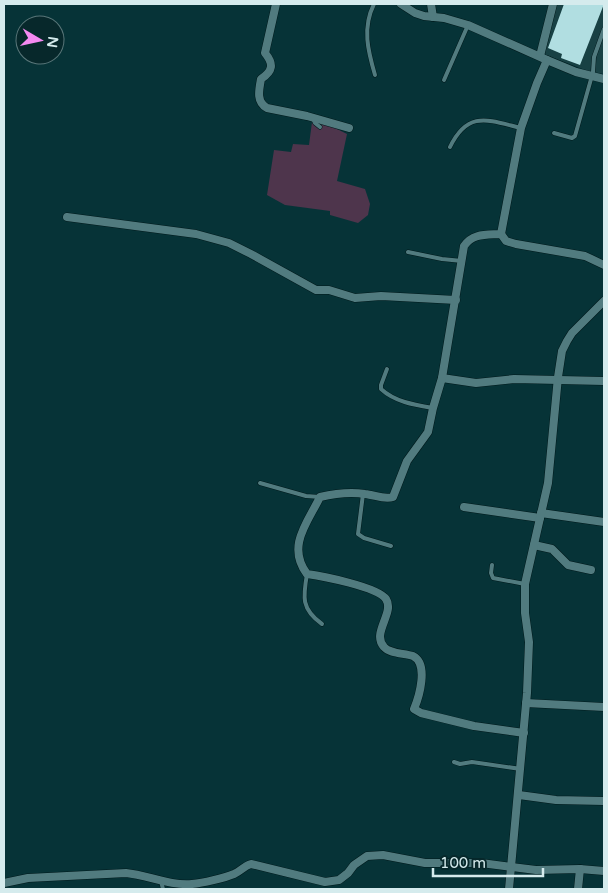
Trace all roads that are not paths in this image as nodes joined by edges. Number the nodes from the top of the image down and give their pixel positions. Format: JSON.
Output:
{"nodes":[{"id":1,"x":276,"y":4,"type":"edge"},
{"id":2,"x":374,"y":4,"type":"edge"},
{"id":3,"x":401,"y":4,"type":"edge"},
{"id":4,"x":431,"y":4,"type":"edge"},
{"id":5,"x":553,"y":4,"type":"edge"},
{"id":6,"x":433,"y":17,"type":"junction"},
{"id":7,"x":468,"y":24,"type":"junction"},
{"id":8,"x":604,"y":29,"type":"edge"},
{"id":9,"x":543,"y":58,"type":"junction"},
{"id":10,"x":375,"y":75,"type":"dead end"},
{"id":11,"x":592,"y":76,"type":"junction"},
{"id":12,"x":604,"y":79,"type":"edge"},
{"id":13,"x":444,"y":80,"type":"dead end"},
{"id":14,"x":313,"y":118,"type":"junction"},
{"id":15,"x":320,"y":127,"type":"dead end"},
{"id":16,"x":349,"y":128,"type":"dead end"},
{"id":17,"x":521,"y":128,"type":"junction"},
{"id":18,"x":554,"y":133,"type":"dead end"},
{"id":19,"x":450,"y":147,"type":"dead end"},
{"id":20,"x":67,"y":217,"type":"dead end"},
{"id":21,"x":501,"y":234,"type":"junction"},
{"id":22,"x":408,"y":252,"type":"dead end"},
{"id":23,"x":462,"y":261,"type":"junction"},
{"id":24,"x":604,"y":265,"type":"edge"},
{"id":25,"x":456,"y":300,"type":"junction"},
{"id":26,"x":604,"y":300,"type":"edge"},
{"id":27,"x":596,"y":310,"type":"junction"},
{"id":28,"x":604,"y":315,"type":"edge"},
{"id":29,"x":387,"y":369,"type":"dead end"},
{"id":30,"x":442,"y":378,"type":"junction"},
{"id":31,"x":557,"y":380,"type":"junction"},
{"id":32,"x":604,"y":381,"type":"edge"},
{"id":33,"x":433,"y":408,"type":"junction"},
{"id":34,"x":260,"y":483,"type":"dead end"},
{"id":35,"x":364,"y":494,"type":"junction"},
{"id":36,"x":320,"y":497,"type":"junction"},
{"id":37,"x":464,"y":507,"type":"dead end"},
{"id":38,"x":541,"y":516,"type":"junction"},
{"id":39,"x":604,"y":522,"type":"edge"},
{"id":40,"x":534,"y":545,"type":"junction"},
{"id":41,"x":391,"y":546,"type":"dead end"},
{"id":42,"x":492,"y":565,"type":"dead end"},
{"id":43,"x":591,"y":570,"type":"dead end"},
{"id":44,"x":306,"y":574,"type":"junction"},
{"id":45,"x":525,"y":584,"type":"junction"},
{"id":46,"x":322,"y":624,"type":"dead end"},
{"id":47,"x":526,"y":703,"type":"junction"},
{"id":48,"x":604,"y":706,"type":"edge"},
{"id":49,"x":524,"y":733,"type":"junction"},
{"id":50,"x":454,"y":762,"type":"dead end"},
{"id":51,"x":521,"y":769,"type":"junction"},
{"id":52,"x":518,"y":795,"type":"junction"},
{"id":53,"x":604,"y":801,"type":"edge"},
{"id":54,"x":511,"y":867,"type":"junction"},
{"id":55,"x":580,"y":869,"type":"junction"},
{"id":56,"x":604,"y":871,"type":"edge"},
{"id":57,"x":4,"y":883,"type":"edge"},
{"id":58,"x":162,"y":885,"type":"edge"},
{"id":59,"x":509,"y":889,"type":"edge"},
{"id":60,"x":578,"y":889,"type":"edge"}],
"edges":[{"from":1,"to":14,"type":"street"},
{"from":2,"to":10,"type":"lane"},
{"from":3,"to":6,"type":"street"},
{"from":4,"to":6,"type":"street"},
{"from":5,"to":9,"type":"street"},
{"from":6,"to":7,"type":"street"},
{"from":7,"to":9,"type":"street"},
{"from":7,"to":13,"type":"lane"},
{"from":8,"to":11,"type":"lane"},
{"from":9,"to":11,"type":"street"},
{"from":9,"to":17,"type":"street"},
{"from":11,"to":12,"type":"street"},
{"from":11,"to":18,"type":"lane"},
{"from":14,"to":15,"type":"lane"},
{"from":14,"to":16,"type":"street"},
{"from":17,"to":19,"type":"lane"},
{"from":17,"to":21,"type":"street"},
{"from":20,"to":25,"type":"street"},
{"from":21,"to":23,"type":"street"},
{"from":21,"to":24,"type":"street"},
{"from":22,"to":23,"type":"lane"},
{"from":23,"to":25,"type":"street"},
{"from":25,"to":30,"type":"street"},
{"from":26,"to":27,"type":"street"},
{"from":27,"to":28,"type":"street"},
{"from":27,"to":31,"type":"street"},
{"from":29,"to":33,"type":"lane"},
{"from":30,"to":31,"type":"street"},
{"from":30,"to":33,"type":"street"},
{"from":31,"to":32,"type":"street"},
{"from":31,"to":38,"type":"street"},
{"from":33,"to":35,"type":"street"},
{"from":34,"to":36,"type":"lane"},
{"from":35,"to":36,"type":"street"},
{"from":35,"to":41,"type":"lane"},
{"from":36,"to":44,"type":"street"},
{"from":37,"to":38,"type":"street"},
{"from":38,"to":39,"type":"street"},
{"from":38,"to":40,"type":"street"},
{"from":40,"to":43,"type":"street"},
{"from":40,"to":45,"type":"street"},
{"from":42,"to":45,"type":"lane"},
{"from":44,"to":46,"type":"lane"},
{"from":44,"to":49,"type":"street"},
{"from":45,"to":47,"type":"street"},
{"from":47,"to":48,"type":"street"},
{"from":47,"to":49,"type":"street"},
{"from":49,"to":51,"type":"street"},
{"from":50,"to":51,"type":"lane"},
{"from":51,"to":52,"type":"street"},
{"from":52,"to":53,"type":"street"},
{"from":52,"to":54,"type":"street"},
{"from":54,"to":55,"type":"street"},
{"from":54,"to":58,"type":"street"},
{"from":54,"to":59,"type":"street"},
{"from":55,"to":56,"type":"street"},
{"from":55,"to":60,"type":"street"},
{"from":57,"to":58,"type":"street"}]}
